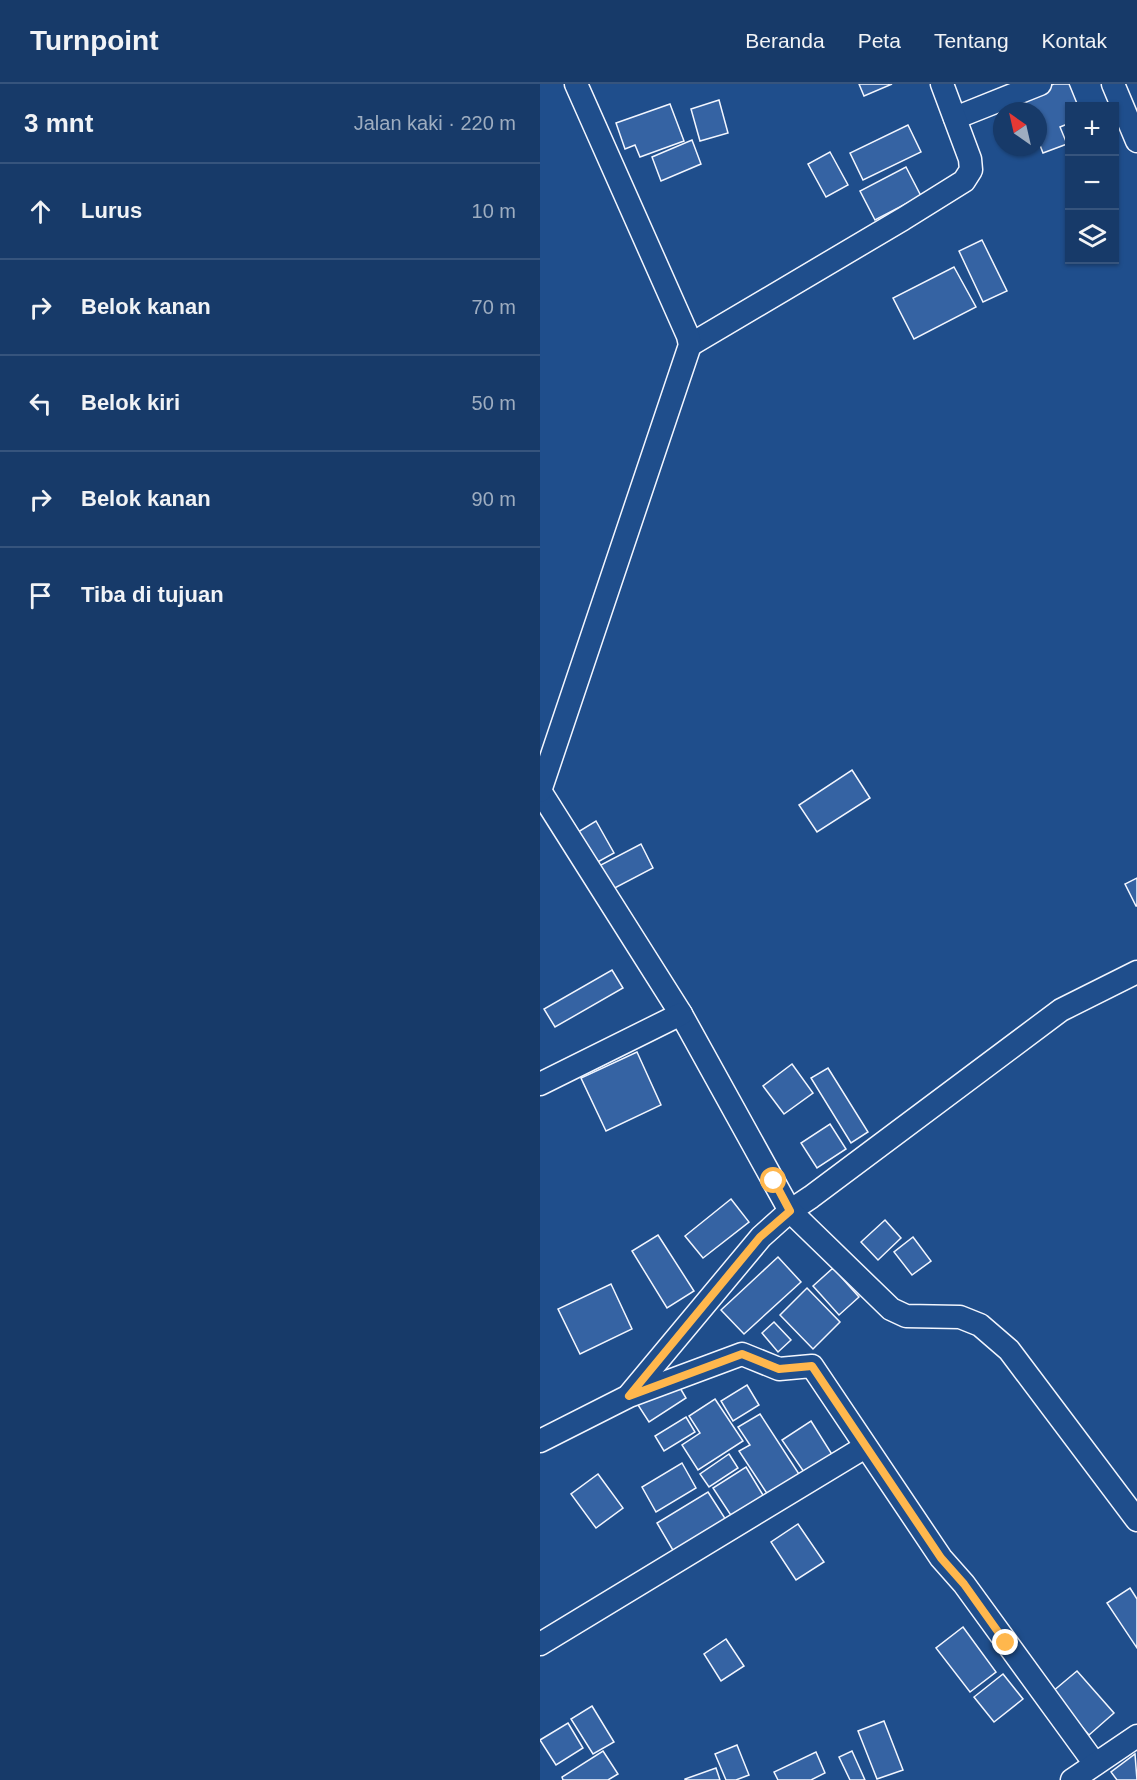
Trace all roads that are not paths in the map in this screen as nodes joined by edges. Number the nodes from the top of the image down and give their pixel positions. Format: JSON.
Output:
{"nodes":[{"id":1,"x":576,"y":84,"type":"edge"},
{"id":2,"x":942,"y":84,"type":"edge"},
{"id":3,"x":1040,"y":84,"type":"edge"},
{"id":4,"x":1113,"y":84,"type":"edge"},
{"id":5,"x":954,"y":118,"type":"junction"},
{"id":6,"x":1137,"y":141,"type":"edge"},
{"id":7,"x":690,"y":345,"type":"junction"},
{"id":8,"x":540,"y":791,"type":"edge"},
{"id":9,"x":1137,"y":972,"type":"edge"},
{"id":10,"x":681,"y":1014,"type":"junction"},
{"id":11,"x":540,"y":1084,"type":"edge"},
{"id":12,"x":790,"y":1211,"type":"junction"},
{"id":13,"x":629,"y":1396,"type":"junction"},
{"id":14,"x":540,"y":1441,"type":"edge"},
{"id":15,"x":865,"y":1447,"type":"junction"},
{"id":16,"x":1137,"y":1520,"type":"edge"},
{"id":17,"x":540,"y":1644,"type":"edge"},
{"id":18,"x":1137,"y":1736,"type":"edge"},
{"id":19,"x":1095,"y":1764,"type":"junction"},
{"id":20,"x":1072,"y":1780,"type":"edge"}],
"edges":[{"from":1,"to":7,"type":"street"},
{"from":2,"to":5,"type":"street"},
{"from":3,"to":5,"type":"street"},
{"from":4,"to":6,"type":"street"},
{"from":5,"to":7,"type":"street"},
{"from":7,"to":8,"type":"street"},
{"from":8,"to":10,"type":"street"},
{"from":9,"to":12,"type":"street"},
{"from":10,"to":11,"type":"street"},
{"from":10,"to":12,"type":"street"},
{"from":12,"to":13,"type":"street"},
{"from":12,"to":16,"type":"street"},
{"from":13,"to":14,"type":"street"},
{"from":13,"to":15,"type":"street"},
{"from":15,"to":17,"type":"street"},
{"from":15,"to":19,"type":"street"},
{"from":18,"to":19,"type":"street"},
{"from":19,"to":20,"type":"street"}]}
